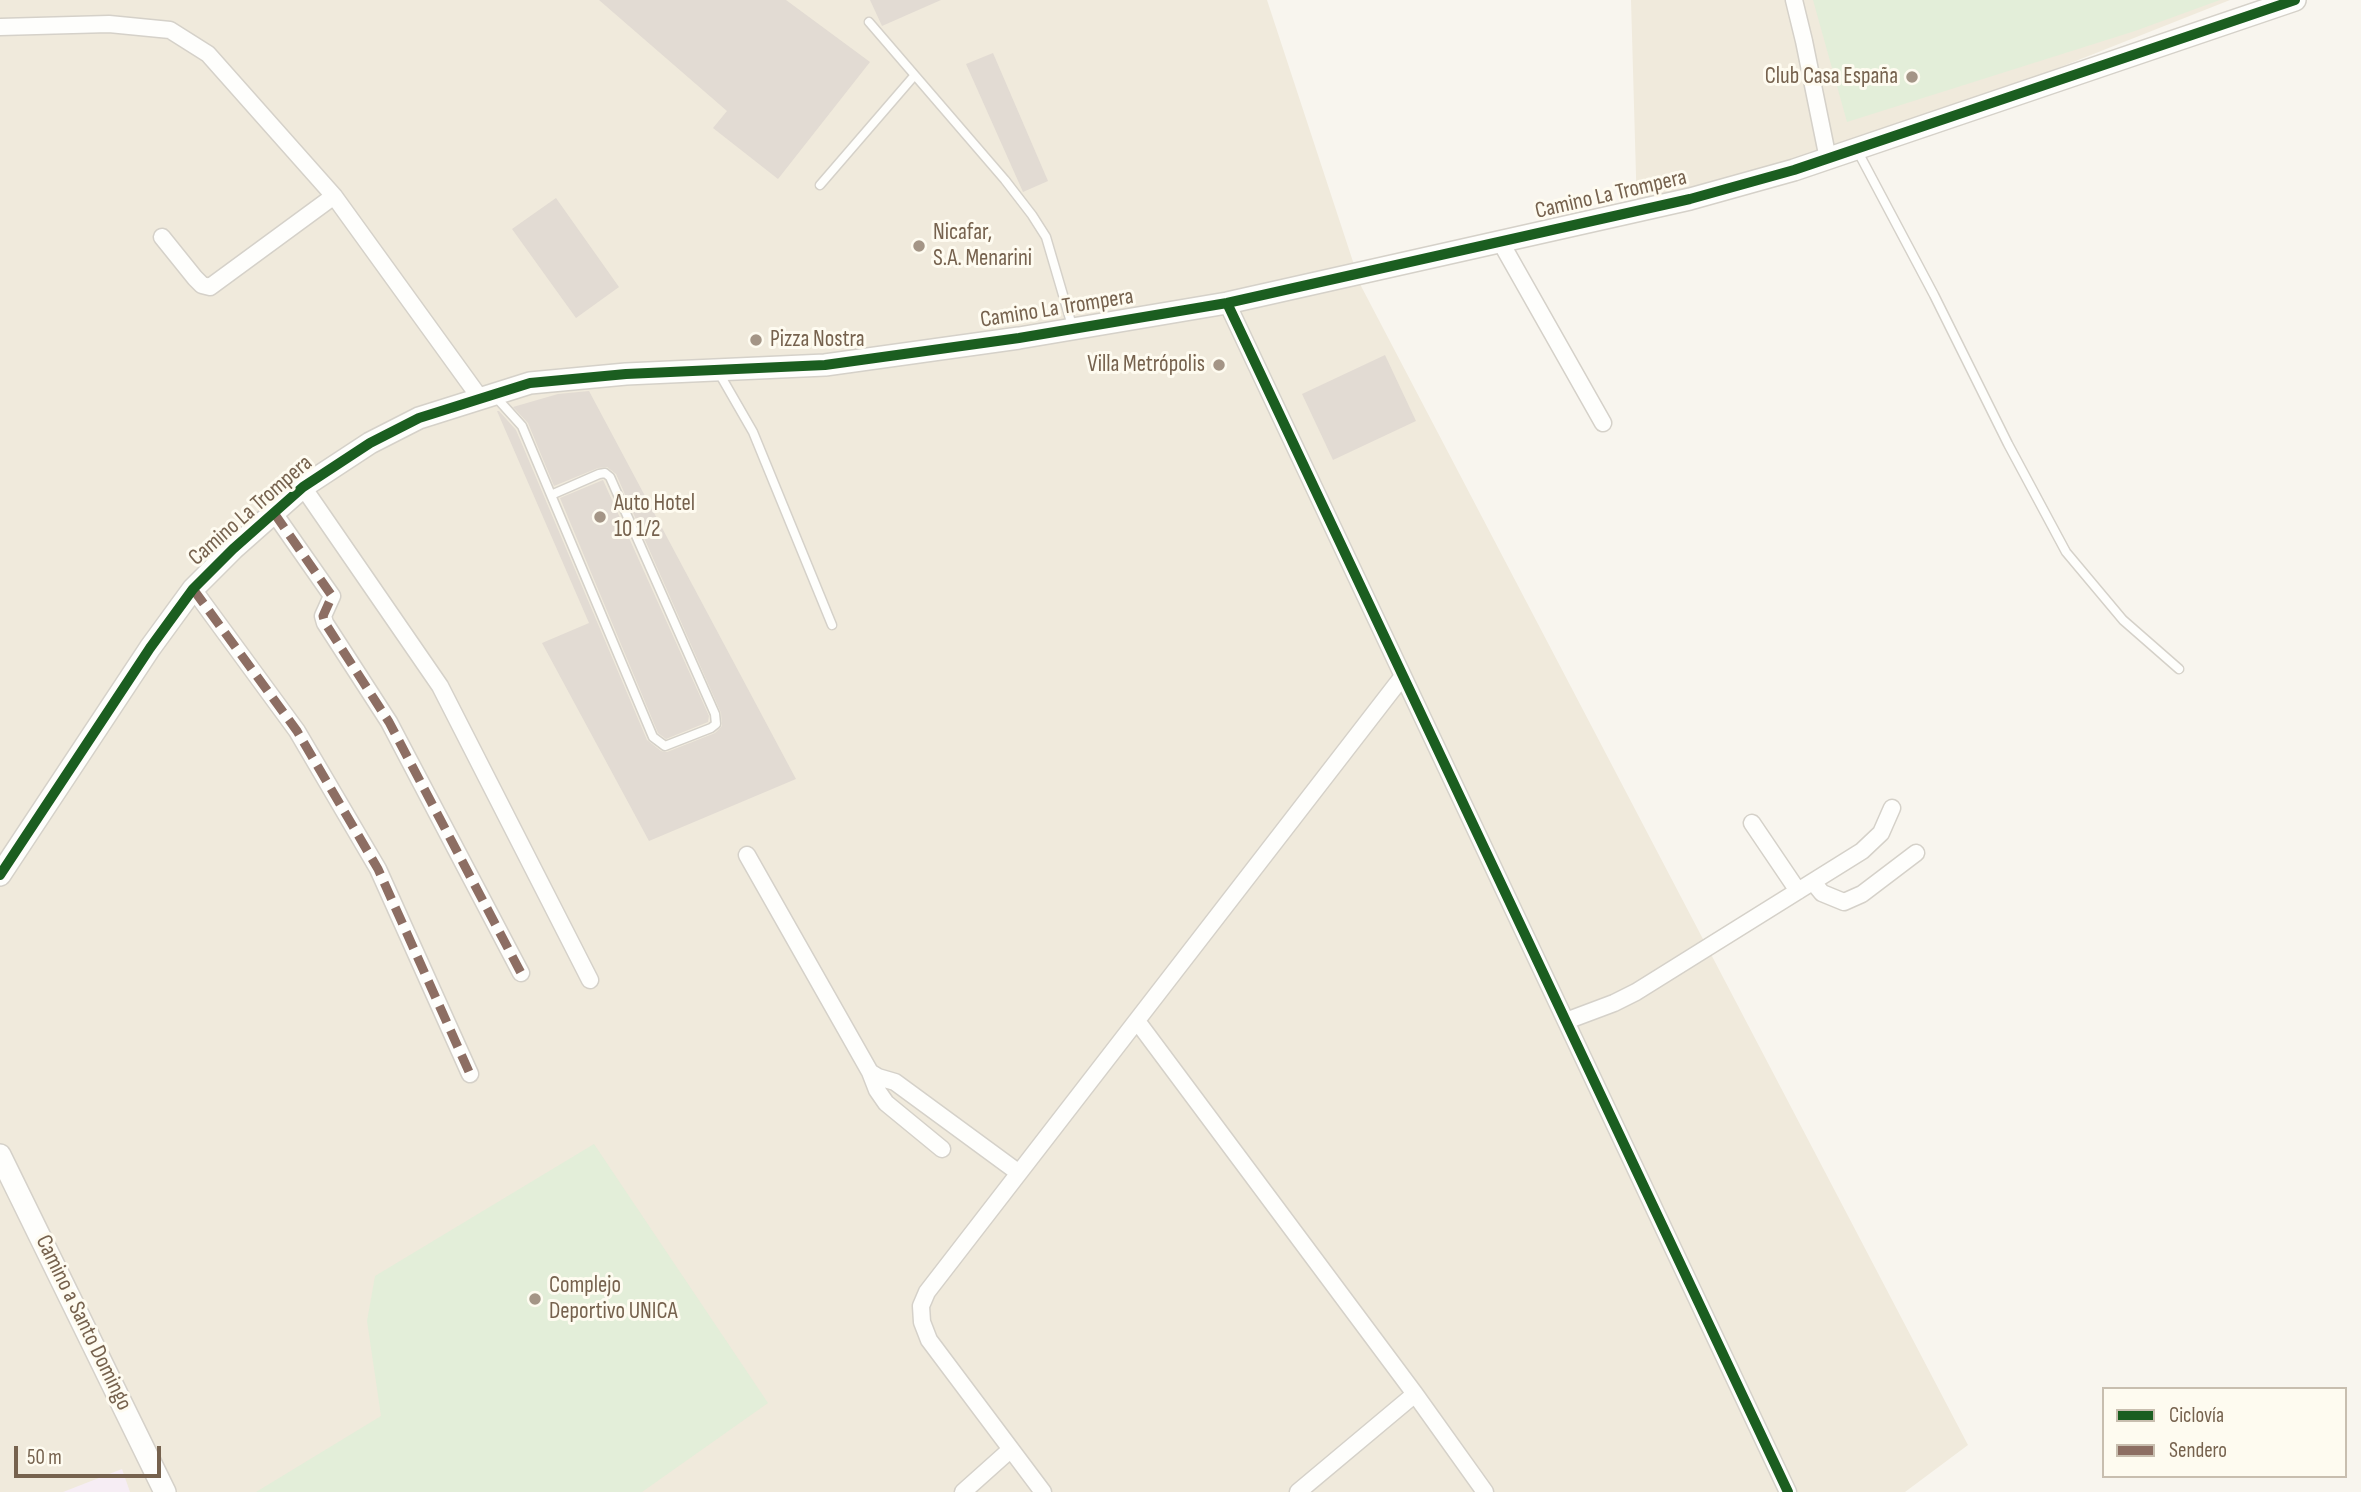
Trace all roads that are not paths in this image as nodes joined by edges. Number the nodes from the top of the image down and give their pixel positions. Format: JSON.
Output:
{"nodes":[{"id":1,"x":1794,"y":0,"type":"edge"},
{"id":2,"x":2295,"y":0,"type":"edge"},
{"id":3,"x":869,"y":22,"type":"dead end"},
{"id":4,"x":0,"y":27,"type":"edge"},
{"id":5,"x":914,"y":76,"type":"junction"},
{"id":6,"x":1857,"y":149,"type":"junction"},
{"id":7,"x":1828,"y":159,"type":"junction"},
{"id":8,"x":820,"y":185,"type":"dead end"},
{"id":9,"x":334,"y":196,"type":"junction"},
{"id":10,"x":162,"y":237,"type":"dead end"},
{"id":11,"x":1500,"y":241,"type":"junction"},
{"id":12,"x":1227,"y":303,"type":"junction"},
{"id":13,"x":1073,"y":329,"type":"junction"},
{"id":14,"x":718,"y":370,"type":"junction"},
{"id":15,"x":487,"y":396,"type":"junction"},
{"id":16,"x":1603,"y":423,"type":"dead end"},
{"id":17,"x":303,"y":487,"type":"junction"},
{"id":18,"x":551,"y":495,"type":"junction"},
{"id":19,"x":274,"y":513,"type":"junction"},
{"id":20,"x":193,"y":589,"type":"junction"},
{"id":21,"x":832,"y":625,"type":"dead end"},
{"id":22,"x":2179,"y":669,"type":"dead end"},
{"id":23,"x":1403,"y":676,"type":"junction"},
{"id":24,"x":1892,"y":808,"type":"dead end"},
{"id":25,"x":1752,"y":823,"type":"dead end"},
{"id":26,"x":1916,"y":853,"type":"dead end"},
{"id":27,"x":747,"y":855,"type":"dead end"},
{"id":28,"x":0,"y":875,"type":"edge"},
{"id":29,"x":1813,"y":882,"type":"junction"},
{"id":30,"x":1798,"y":891,"type":"junction"},
{"id":31,"x":522,"y":973,"type":"dead end"},
{"id":32,"x":590,"y":980,"type":"dead end"},
{"id":33,"x":1137,"y":1021,"type":"junction"},
{"id":34,"x":1566,"y":1021,"type":"junction"},
{"id":35,"x":870,"y":1072,"type":"junction"},
{"id":36,"x":470,"y":1074,"type":"dead end"},
{"id":37,"x":942,"y":1149,"type":"dead end"},
{"id":38,"x":0,"y":1155,"type":"edge"},
{"id":39,"x":1019,"y":1173,"type":"junction"},
{"id":40,"x":1415,"y":1394,"type":"junction"},
{"id":41,"x":1010,"y":1450,"type":"junction"},
{"id":42,"x":165,"y":1492,"type":"edge"},
{"id":43,"x":963,"y":1492,"type":"edge"},
{"id":44,"x":1043,"y":1492,"type":"edge"},
{"id":45,"x":1298,"y":1492,"type":"edge"},
{"id":46,"x":1485,"y":1492,"type":"edge"},
{"id":47,"x":1788,"y":1492,"type":"edge"}],
"edges":[{"from":1,"to":7,"type":"street"},
{"from":2,"to":6,"type":"street","name":"Camino La Trompera"},
{"from":3,"to":5,"type":"lane"},
{"from":4,"to":9,"type":"street"},
{"from":5,"to":8,"type":"lane"},
{"from":5,"to":13,"type":"lane"},
{"from":6,"to":7,"type":"street","name":"Camino La Trompera"},
{"from":6,"to":22,"type":"lane"},
{"from":7,"to":11,"type":"street","name":"Camino La Trompera"},
{"from":9,"to":10,"type":"street"},
{"from":9,"to":15,"type":"street"},
{"from":11,"to":12,"type":"street","name":"Camino La Trompera"},
{"from":11,"to":16,"type":"street"},
{"from":12,"to":13,"type":"street","name":"Camino La Trompera"},
{"from":12,"to":23,"type":"street"},
{"from":13,"to":14,"type":"street","name":"Camino La Trompera"},
{"from":14,"to":15,"type":"street","name":"Camino La Trompera"},
{"from":14,"to":21,"type":"lane"},
{"from":15,"to":17,"type":"street","name":"Camino La Trompera"},
{"from":15,"to":18,"type":"lane"},
{"from":17,"to":19,"type":"street","name":"Camino La Trompera"},
{"from":17,"to":32,"type":"street"},
{"from":18,"to":18,"type":"lane"},
{"from":19,"to":20,"type":"street","name":"Camino La Trompera"},
{"from":19,"to":31,"type":"street"},
{"from":20,"to":28,"type":"street","name":"Camino La Trompera"},
{"from":20,"to":36,"type":"street"},
{"from":23,"to":33,"type":"street"},
{"from":23,"to":34,"type":"street"},
{"from":24,"to":29,"type":"street"},
{"from":25,"to":30,"type":"street"},
{"from":26,"to":29,"type":"street"},
{"from":27,"to":35,"type":"street"},
{"from":29,"to":30,"type":"street"},
{"from":30,"to":34,"type":"street"},
{"from":33,"to":39,"type":"street"},
{"from":33,"to":40,"type":"street"},
{"from":34,"to":47,"type":"street"},
{"from":35,"to":37,"type":"street"},
{"from":35,"to":39,"type":"street"},
{"from":38,"to":42,"type":"street","name":"Camino a Santo Domingo"},
{"from":39,"to":41,"type":"street"},
{"from":40,"to":45,"type":"street"},
{"from":40,"to":46,"type":"street"},
{"from":41,"to":43,"type":"street"},
{"from":41,"to":44,"type":"street"}]}
